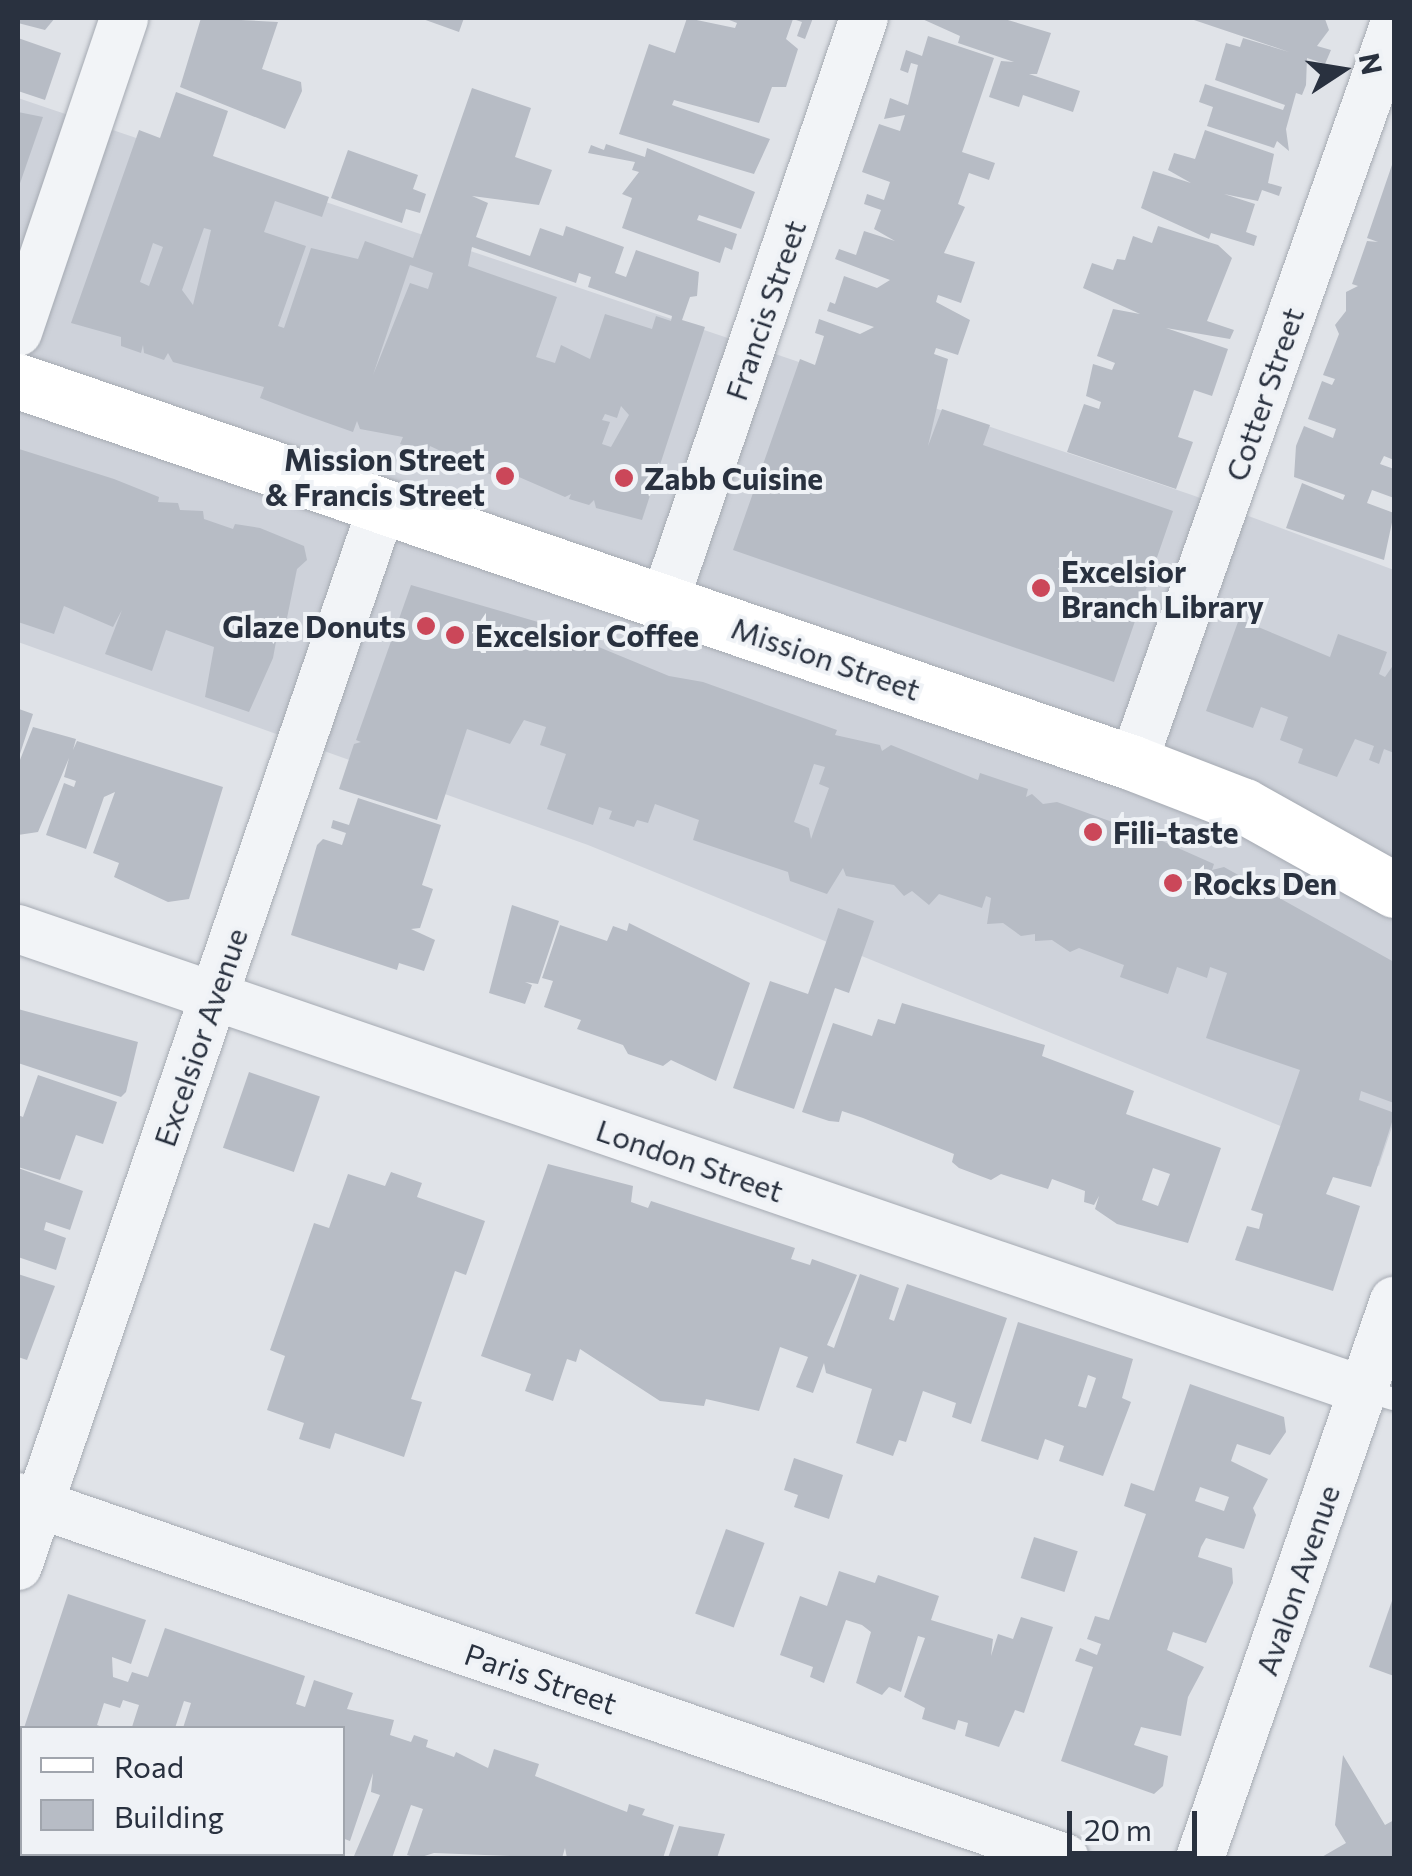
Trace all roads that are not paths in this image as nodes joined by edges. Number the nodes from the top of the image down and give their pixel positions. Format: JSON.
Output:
{"nodes":[{"id":1,"x":124,"y":18,"type":"edge"},
{"id":2,"x":864,"y":18,"type":"edge"},
{"id":3,"x":1394,"y":24,"type":"edge"},
{"id":4,"x":18,"y":332,"type":"edge"},
{"id":5,"x":18,"y":380,"type":"edge"},
{"id":6,"x":382,"y":507,"type":"junction"},
{"id":7,"x":664,"y":603,"type":"junction"},
{"id":8,"x":1134,"y":763,"type":"junction"},
{"id":9,"x":1394,"y":890,"type":"edge"},
{"id":10,"x":18,"y":929,"type":"edge"},
{"id":11,"x":214,"y":996,"type":"junction"},
{"id":12,"x":1394,"y":1301,"type":"edge"},
{"id":13,"x":1378,"y":1394,"type":"edge"},
{"id":14,"x":28,"y":1500,"type":"edge"},
{"id":15,"x":18,"y":1566,"type":"edge"},
{"id":16,"x":1065,"y":1858,"type":"edge"},
{"id":17,"x":1200,"y":1858,"type":"edge"}],
"edges":[{"from":1,"to":4,"type":"street"},
{"from":2,"to":7,"type":"street","name":"Francis Street"},
{"from":3,"to":8,"type":"street","name":"Cotter Street"},
{"from":5,"to":6,"type":"main road","name":"Mission Street"},
{"from":6,"to":7,"type":"main road","name":"Mission Street"},
{"from":6,"to":11,"type":"street","name":"Excelsior Avenue"},
{"from":7,"to":8,"type":"main road","name":"Mission Street"},
{"from":8,"to":9,"type":"main road","name":"Mission Street"},
{"from":10,"to":11,"type":"street","name":"London Street"},
{"from":11,"to":13,"type":"street","name":"London Street"},
{"from":11,"to":14,"type":"street","name":"Excelsior Avenue"},
{"from":12,"to":13,"type":"street","name":"Avalon Avenue"},
{"from":13,"to":17,"type":"street","name":"Avalon Avenue"},
{"from":14,"to":15,"type":"street","name":"Excelsior Avenue"},
{"from":14,"to":16,"type":"street","name":"Paris Street"}]}
